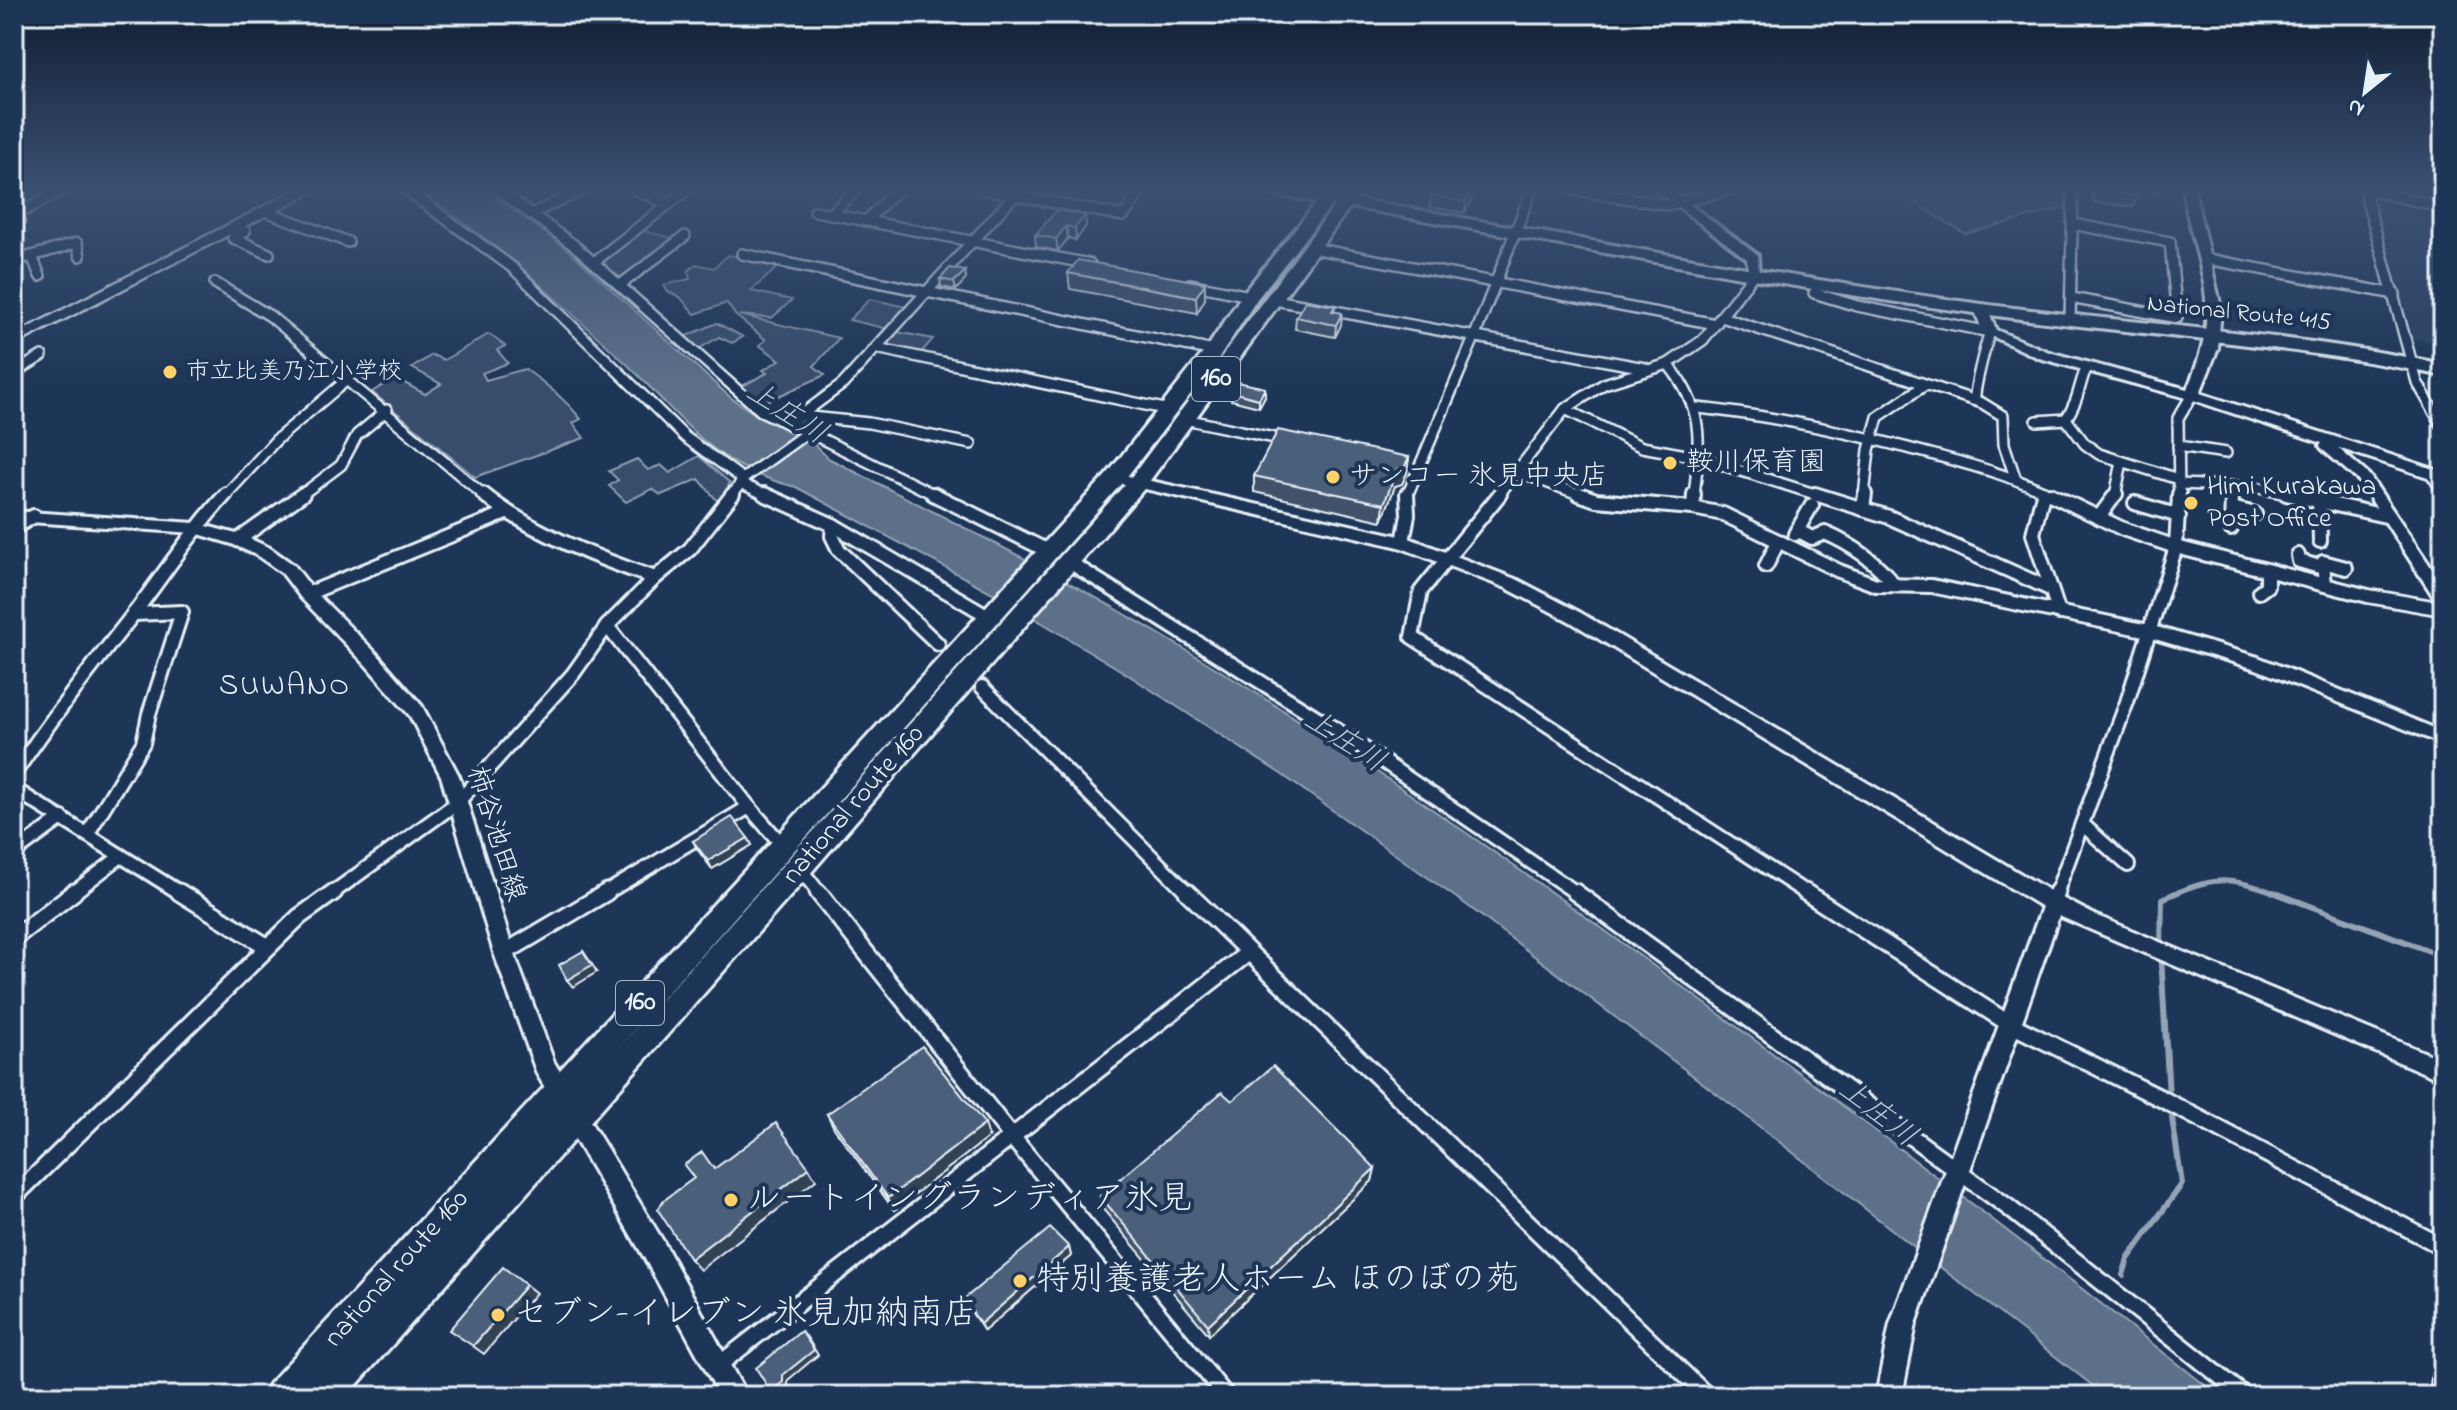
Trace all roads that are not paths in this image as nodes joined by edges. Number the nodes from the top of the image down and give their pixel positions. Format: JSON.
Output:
{"nodes":[{"id":1,"x":36,"y":255,"type":"edge"},
{"id":2,"x":186,"y":255,"type":"edge"},
{"id":3,"x":495,"y":255,"type":"edge"},
{"id":4,"x":585,"y":255,"type":"edge"},
{"id":5,"x":603,"y":255,"type":"edge"},
{"id":6,"x":660,"y":255,"type":"edge"},
{"id":7,"x":746,"y":255,"type":"edge"},
{"id":8,"x":961,"y":255,"type":"edge"},
{"id":9,"x":1044,"y":255,"type":"edge"},
{"id":10,"x":1287,"y":255,"type":"edge"},
{"id":11,"x":1307,"y":255,"type":"edge"},
{"id":12,"x":1348,"y":255,"type":"edge"},
{"id":13,"x":1506,"y":255,"type":"edge"},
{"id":14,"x":1644,"y":255,"type":"edge"},
{"id":15,"x":1749,"y":255,"type":"edge"},
{"id":16,"x":2072,"y":255,"type":"edge"},
{"id":17,"x":2171,"y":255,"type":"edge"},
{"id":18,"x":2205,"y":255,"type":"edge"},
{"id":19,"x":2383,"y":255,"type":"edge"},
{"id":20,"x":32,"y":256,"type":"junction"},
{"id":21,"x":2207,"y":259,"type":"junction"},
{"id":22,"x":16,"y":260,"type":"edge"},
{"id":23,"x":594,"y":262,"type":"junction"},
{"id":24,"x":1096,"y":265,"type":"edge"},
{"id":25,"x":1754,"y":274,"type":"junction"},
{"id":26,"x":40,"y":276,"type":"dead end"},
{"id":27,"x":1173,"y":281,"type":"edge"},
{"id":28,"x":215,"y":283,"type":"dead end"},
{"id":29,"x":1495,"y":283,"type":"junction"},
{"id":30,"x":620,"y":285,"type":"junction"},
{"id":31,"x":926,"y":293,"type":"junction"},
{"id":32,"x":1814,"y":293,"type":"dead end"},
{"id":33,"x":2395,"y":294,"type":"junction"},
{"id":34,"x":1250,"y":296,"type":"junction"},
{"id":35,"x":2071,"y":298,"type":"junction"},
{"id":36,"x":1275,"y":300,"type":"junction"},
{"id":37,"x":1981,"y":309,"type":"junction"},
{"id":38,"x":2070,"y":320,"type":"junction"},
{"id":39,"x":1719,"y":321,"type":"junction"},
{"id":40,"x":1990,"y":332,"type":"junction"},
{"id":41,"x":2213,"y":334,"type":"junction"},
{"id":42,"x":1474,"y":338,"type":"junction"},
{"id":43,"x":14,"y":340,"type":"edge"},
{"id":44,"x":876,"y":348,"type":"junction"},
{"id":45,"x":1214,"y":351,"type":"junction"},
{"id":46,"x":42,"y":356,"type":"dead end"},
{"id":47,"x":2413,"y":363,"type":"junction"},
{"id":48,"x":1668,"y":364,"type":"junction"},
{"id":49,"x":2086,"y":368,"type":"junction"},
{"id":50,"x":1648,"y":369,"type":"junction"},
{"id":51,"x":2443,"y":370,"type":"edge"},
{"id":52,"x":14,"y":373,"type":"edge"},
{"id":53,"x":348,"y":379,"type":"junction"},
{"id":54,"x":1925,"y":385,"type":"junction"},
{"id":55,"x":2192,"y":395,"type":"junction"},
{"id":56,"x":1975,"y":398,"type":"junction"},
{"id":57,"x":1698,"y":408,"type":"junction"},
{"id":58,"x":1565,"y":409,"type":"junction"},
{"id":59,"x":387,"y":410,"type":"junction"},
{"id":60,"x":1177,"y":415,"type":"junction"},
{"id":61,"x":801,"y":416,"type":"junction"},
{"id":62,"x":2066,"y":419,"type":"junction"},
{"id":63,"x":2037,"y":421,"type":"dead end"},
{"id":64,"x":789,"y":424,"type":"junction"},
{"id":65,"x":2443,"y":427,"type":"edge"},
{"id":66,"x":806,"y":434,"type":"junction"},
{"id":67,"x":2310,"y":435,"type":"junction"},
{"id":68,"x":1871,"y":438,"type":"junction"},
{"id":69,"x":971,"y":444,"type":"dead end"},
{"id":70,"x":1302,"y":444,"type":"edge"},
{"id":71,"x":2178,"y":446,"type":"junction"},
{"id":72,"x":2226,"y":453,"type":"dead end"},
{"id":73,"x":1697,"y":457,"type":"junction"},
{"id":74,"x":2122,"y":462,"type":"junction"},
{"id":75,"x":1405,"y":465,"type":"edge"},
{"id":76,"x":1420,"y":468,"type":"junction"},
{"id":77,"x":1518,"y":472,"type":"junction"},
{"id":78,"x":2161,"y":474,"type":"junction"},
{"id":79,"x":2145,"y":475,"type":"dead end"},
{"id":80,"x":2438,"y":476,"type":"edge"},
{"id":81,"x":2015,"y":477,"type":"junction"},
{"id":82,"x":1115,"y":478,"type":"junction"},
{"id":83,"x":742,"y":481,"type":"junction"},
{"id":84,"x":2178,"y":481,"type":"junction"},
{"id":85,"x":1136,"y":485,"type":"junction"},
{"id":86,"x":2232,"y":486,"type":"junction"},
{"id":87,"x":2044,"y":491,"type":"junction"},
{"id":88,"x":2443,"y":492,"type":"edge"},
{"id":89,"x":2319,"y":500,"type":"junction"},
{"id":90,"x":2135,"y":503,"type":"dead end"},
{"id":91,"x":1812,"y":505,"type":"dead end"},
{"id":92,"x":1693,"y":508,"type":"junction"},
{"id":93,"x":2232,"y":508,"type":"junction"},
{"id":94,"x":1863,"y":509,"type":"junction"},
{"id":95,"x":506,"y":513,"type":"junction"},
{"id":96,"x":2255,"y":514,"type":"dead end"},
{"id":97,"x":24,"y":516,"type":"edge"},
{"id":98,"x":2179,"y":516,"type":"junction"},
{"id":99,"x":2099,"y":517,"type":"junction"},
{"id":100,"x":2390,"y":517,"type":"junction"},
{"id":101,"x":833,"y":525,"type":"junction"},
{"id":102,"x":14,"y":528,"type":"edge"},
{"id":103,"x":195,"y":528,"type":"junction"},
{"id":104,"x":2231,"y":529,"type":"dead end"},
{"id":105,"x":1797,"y":530,"type":"junction"},
{"id":106,"x":238,"y":540,"type":"junction"},
{"id":107,"x":2320,"y":541,"type":"dead end"},
{"id":108,"x":1403,"y":542,"type":"junction"},
{"id":109,"x":1783,"y":544,"type":"junction"},
{"id":110,"x":2176,"y":547,"type":"junction"},
{"id":111,"x":1054,"y":555,"type":"junction"},
{"id":112,"x":2298,"y":555,"type":"dead end"},
{"id":113,"x":1449,"y":560,"type":"junction"},
{"id":114,"x":1766,"y":566,"type":"dead end"},
{"id":115,"x":2323,"y":568,"type":"junction"},
{"id":116,"x":2346,"y":568,"type":"dead end"},
{"id":117,"x":2267,"y":571,"type":"junction"},
{"id":118,"x":655,"y":578,"type":"junction"},
{"id":119,"x":1894,"y":584,"type":"junction"},
{"id":120,"x":2319,"y":587,"type":"junction"},
{"id":121,"x":2048,"y":588,"type":"junction"},
{"id":122,"x":2259,"y":592,"type":"dead end"},
{"id":123,"x":307,"y":594,"type":"junction"},
{"id":124,"x":2443,"y":598,"type":"edge"},
{"id":125,"x":2443,"y":609,"type":"edge"},
{"id":126,"x":2059,"y":613,"type":"junction"},
{"id":127,"x":133,"y":614,"type":"junction"},
{"id":128,"x":1001,"y":615,"type":"junction"},
{"id":129,"x":607,"y":626,"type":"junction"},
{"id":130,"x":2149,"y":631,"type":"junction"},
{"id":131,"x":938,"y":644,"type":"dead end"},
{"id":132,"x":982,"y":687,"type":"dead end"},
{"id":133,"x":2443,"y":738,"type":"edge"},
{"id":134,"x":14,"y":774,"type":"edge"},
{"id":135,"x":14,"y":789,"type":"edge"},
{"id":136,"x":458,"y":802,"type":"junction"},
{"id":137,"x":749,"y":807,"type":"junction"},
{"id":138,"x":62,"y":818,"type":"junction"},
{"id":139,"x":2082,"y":824,"type":"junction"},
{"id":140,"x":88,"y":833,"type":"junction"},
{"id":141,"x":14,"y":853,"type":"edge"},
{"id":142,"x":121,"y":856,"type":"junction"},
{"id":143,"x":792,"y":857,"type":"junction"},
{"id":144,"x":2128,"y":865,"type":"dead end"},
{"id":145,"x":2053,"y":903,"type":"junction"},
{"id":146,"x":14,"y":938,"type":"edge"},
{"id":147,"x":268,"y":947,"type":"junction"},
{"id":148,"x":504,"y":953,"type":"junction"},
{"id":149,"x":1248,"y":953,"type":"junction"},
{"id":150,"x":2008,"y":1023,"type":"junction"},
{"id":151,"x":2443,"y":1071,"type":"edge"},
{"id":152,"x":558,"y":1092,"type":"junction"},
{"id":153,"x":575,"y":1117,"type":"junction"},
{"id":154,"x":1012,"y":1137,"type":"junction"},
{"id":155,"x":1960,"y":1170,"type":"junction"},
{"id":156,"x":14,"y":1197,"type":"edge"},
{"id":157,"x":2443,"y":1247,"type":"edge"},
{"id":158,"x":2443,"y":1361,"type":"edge"},
{"id":159,"x":716,"y":1367,"type":"junction"},
{"id":160,"x":727,"y":1393,"type":"edge"},
{"id":161,"x":281,"y":1396,"type":"edge"},
{"id":162,"x":324,"y":1396,"type":"edge"},
{"id":163,"x":1226,"y":1396,"type":"edge"},
{"id":164,"x":1707,"y":1396,"type":"edge"},
{"id":165,"x":1889,"y":1396,"type":"edge"},
{"id":166,"x":2245,"y":1396,"type":"edge"},
{"id":167,"x":2438,"y":1396,"type":"edge"}],
"edges":[{"from":1,"to":20,"type":"street"},
{"from":2,"to":43,"type":"street"},
{"from":3,"to":83,"type":"street"},
{"from":4,"to":23,"type":"street"},
{"from":5,"to":23,"type":"street"},
{"from":6,"to":30,"type":"street"},
{"from":7,"to":31,"type":"street"},
{"from":8,"to":31,"type":"street"},
{"from":9,"to":24,"type":"street"},
{"from":10,"to":34,"type":"highway","name":"national route 160","number":"160"},
{"from":11,"to":36,"type":"highway","name":"national route 160","number":"160"},
{"from":12,"to":29,"type":"street"},
{"from":13,"to":29,"type":"street"},
{"from":14,"to":25,"type":"highway","name":"National Route 415"},
{"from":15,"to":25,"type":"street"},
{"from":16,"to":35,"type":"street"},
{"from":17,"to":35,"type":"street"},
{"from":18,"to":21,"type":"street"},
{"from":19,"to":33,"type":"street"},
{"from":20,"to":22,"type":"street"},
{"from":20,"to":26,"type":"street"},
{"from":21,"to":33,"type":"street"},
{"from":21,"to":41,"type":"street"},
{"from":23,"to":30,"type":"street"},
{"from":25,"to":37,"type":"highway","name":"National Route 415"},
{"from":25,"to":39,"type":"street"},
{"from":27,"to":34,"type":"street"},
{"from":28,"to":53,"type":"street"},
{"from":29,"to":39,"type":"street"},
{"from":29,"to":42,"type":"street"},
{"from":30,"to":64,"type":"street"},
{"from":31,"to":44,"type":"street"},
{"from":31,"to":45,"type":"street"},
{"from":32,"to":40,"type":"street"},
{"from":33,"to":47,"type":"street"},
{"from":34,"to":45,"type":"highway","name":"national route 160","number":"160"},
{"from":35,"to":38,"type":"street"},
{"from":36,"to":42,"type":"street"},
{"from":36,"to":60,"type":"highway","name":"national route 160","number":"160"},
{"from":37,"to":38,"type":"highway","name":"National Route 415"},
{"from":37,"to":40,"type":"street"},
{"from":38,"to":41,"type":"highway","name":"National Route 415"},
{"from":39,"to":48,"type":"street"},
{"from":39,"to":54,"type":"street"},
{"from":40,"to":49,"type":"street"},
{"from":40,"to":56,"type":"street"},
{"from":41,"to":47,"type":"highway","name":"National Route 415"},
{"from":41,"to":55,"type":"street"},
{"from":42,"to":50,"type":"street"},
{"from":42,"to":76,"type":"street"},
{"from":44,"to":60,"type":"street"},
{"from":44,"to":61,"type":"street"},
{"from":45,"to":60,"type":"highway","name":"national route 160","number":"160"},
{"from":46,"to":52,"type":"street"},
{"from":47,"to":51,"type":"highway","name":"National Route 415"},
{"from":47,"to":65,"type":"street"},
{"from":48,"to":50,"type":"street"},
{"from":48,"to":57,"type":"street"},
{"from":49,"to":55,"type":"street"},
{"from":49,"to":62,"type":"street"},
{"from":50,"to":58,"type":"street"},
{"from":53,"to":59,"type":"street"},
{"from":53,"to":103,"type":"street"},
{"from":54,"to":56,"type":"street"},
{"from":54,"to":68,"type":"street"},
{"from":55,"to":67,"type":"street"},
{"from":55,"to":71,"type":"street"},
{"from":56,"to":81,"type":"street"},
{"from":57,"to":68,"type":"street"},
{"from":57,"to":73,"type":"street"},
{"from":58,"to":73,"type":"street"},
{"from":58,"to":77,"type":"street"},
{"from":59,"to":95,"type":"street"},
{"from":59,"to":106,"type":"street"},
{"from":60,"to":70,"type":"street"},
{"from":60,"to":82,"type":"highway","name":"national route 160","number":"160"},
{"from":60,"to":85,"type":"highway","name":"national route 160","number":"160"},
{"from":61,"to":64,"type":"street"},
{"from":61,"to":69,"type":"street"},
{"from":62,"to":63,"type":"street"},
{"from":62,"to":74,"type":"street"},
{"from":64,"to":66,"type":"street"},
{"from":66,"to":83,"type":"street"},
{"from":66,"to":111,"type":"street"},
{"from":67,"to":80,"type":"street"},
{"from":67,"to":100,"type":"street"},
{"from":68,"to":81,"type":"street"},
{"from":68,"to":94,"type":"street"},
{"from":71,"to":72,"type":"street"},
{"from":71,"to":84,"type":"street"},
{"from":73,"to":92,"type":"street"},
{"from":73,"to":94,"type":"street"},
{"from":74,"to":78,"type":"street"},
{"from":74,"to":99,"type":"street"},
{"from":75,"to":76,"type":"street"},
{"from":76,"to":108,"type":"street"},
{"from":77,"to":92,"type":"street"},
{"from":77,"to":113,"type":"street"},
{"from":78,"to":79,"type":"street"},
{"from":78,"to":84,"type":"street"},
{"from":80,"to":88,"type":"street"},
{"from":81,"to":87,"type":"street"},
{"from":82,"to":85,"type":"street"},
{"from":82,"to":111,"type":"highway","name":"national route 160","number":"160"},
{"from":83,"to":101,"type":"street"},
{"from":83,"to":118,"type":"street"},
{"from":84,"to":86,"type":"street"},
{"from":84,"to":98,"type":"street"},
{"from":85,"to":108,"type":"street"},
{"from":85,"to":111,"type":"highway","name":"national route 160","number":"160"},
{"from":86,"to":89,"type":"street"},
{"from":86,"to":93,"type":"street"},
{"from":87,"to":99,"type":"street"},
{"from":87,"to":121,"type":"street"},
{"from":89,"to":100,"type":"street"},
{"from":89,"to":107,"type":"street"},
{"from":90,"to":98,"type":"street"},
{"from":91,"to":105,"type":"street"},
{"from":92,"to":109,"type":"street"},
{"from":93,"to":96,"type":"street"},
{"from":93,"to":104,"type":"street"},
{"from":94,"to":121,"type":"street"},
{"from":95,"to":118,"type":"street"},
{"from":95,"to":123,"type":"street"},
{"from":97,"to":102,"type":"street"},
{"from":97,"to":103,"type":"street","name":"柿谷池田線"},
{"from":98,"to":110,"type":"street"},
{"from":99,"to":110,"type":"street"},
{"from":100,"to":124,"type":"street"},
{"from":101,"to":128,"type":"street"},
{"from":101,"to":131,"type":"street"},
{"from":103,"to":106,"type":"street","name":"柿谷池田線"},
{"from":103,"to":127,"type":"street"},
{"from":105,"to":109,"type":"street"},
{"from":105,"to":119,"type":"street"},
{"from":106,"to":123,"type":"street","name":"柿谷池田線"},
{"from":108,"to":113,"type":"street"},
{"from":109,"to":114,"type":"street"},
{"from":109,"to":119,"type":"street"},
{"from":110,"to":117,"type":"street"},
{"from":110,"to":130,"type":"street"},
{"from":111,"to":128,"type":"highway","name":"national route 160","number":"160"},
{"from":111,"to":155,"type":"street"},
{"from":112,"to":115,"type":"street"},
{"from":113,"to":145,"type":"street"},
{"from":113,"to":150,"type":"street"},
{"from":115,"to":116,"type":"street"},
{"from":115,"to":120,"type":"street"},
{"from":117,"to":120,"type":"street"},
{"from":117,"to":122,"type":"street"},
{"from":118,"to":129,"type":"street"},
{"from":119,"to":126,"type":"street"},
{"from":120,"to":125,"type":"street"},
{"from":121,"to":126,"type":"street"},
{"from":123,"to":136,"type":"street","name":"柿谷池田線"},
{"from":126,"to":130,"type":"street"},
{"from":127,"to":134,"type":"street"},
{"from":127,"to":140,"type":"street"},
{"from":128,"to":143,"type":"highway","name":"national route 160","number":"160"},
{"from":129,"to":136,"type":"street"},
{"from":129,"to":137,"type":"street"},
{"from":130,"to":133,"type":"street"},
{"from":130,"to":139,"type":"street"},
{"from":132,"to":149,"type":"street"},
{"from":135,"to":138,"type":"street"},
{"from":136,"to":147,"type":"street"},
{"from":136,"to":148,"type":"street","name":"柿谷池田線"},
{"from":137,"to":143,"type":"street"},
{"from":137,"to":148,"type":"street"},
{"from":138,"to":140,"type":"street"},
{"from":138,"to":141,"type":"street"},
{"from":139,"to":144,"type":"street"},
{"from":139,"to":145,"type":"street"},
{"from":140,"to":142,"type":"street"},
{"from":142,"to":146,"type":"street"},
{"from":142,"to":147,"type":"street"},
{"from":143,"to":152,"type":"highway","name":"national route 160","number":"160"},
{"from":143,"to":153,"type":"highway","name":"national route 160","number":"160"},
{"from":143,"to":154,"type":"street"},
{"from":145,"to":150,"type":"street"},
{"from":145,"to":151,"type":"street"},
{"from":147,"to":156,"type":"street"},
{"from":148,"to":152,"type":"street","name":"柿谷池田線"},
{"from":149,"to":154,"type":"street"},
{"from":149,"to":164,"type":"street"},
{"from":150,"to":155,"type":"street"},
{"from":150,"to":157,"type":"street"},
{"from":152,"to":153,"type":"street","name":"柿谷池田線"},
{"from":152,"to":161,"type":"highway","name":"national route 160","number":"160"},
{"from":153,"to":159,"type":"street","name":"柿谷池田線"},
{"from":153,"to":162,"type":"highway","name":"national route 160","number":"160"},
{"from":154,"to":159,"type":"street"},
{"from":154,"to":163,"type":"street"},
{"from":155,"to":165,"type":"street"},
{"from":155,"to":166,"type":"street"},
{"from":158,"to":167,"type":"street"},
{"from":159,"to":160,"type":"street","name":"柿谷池田線"}]}
